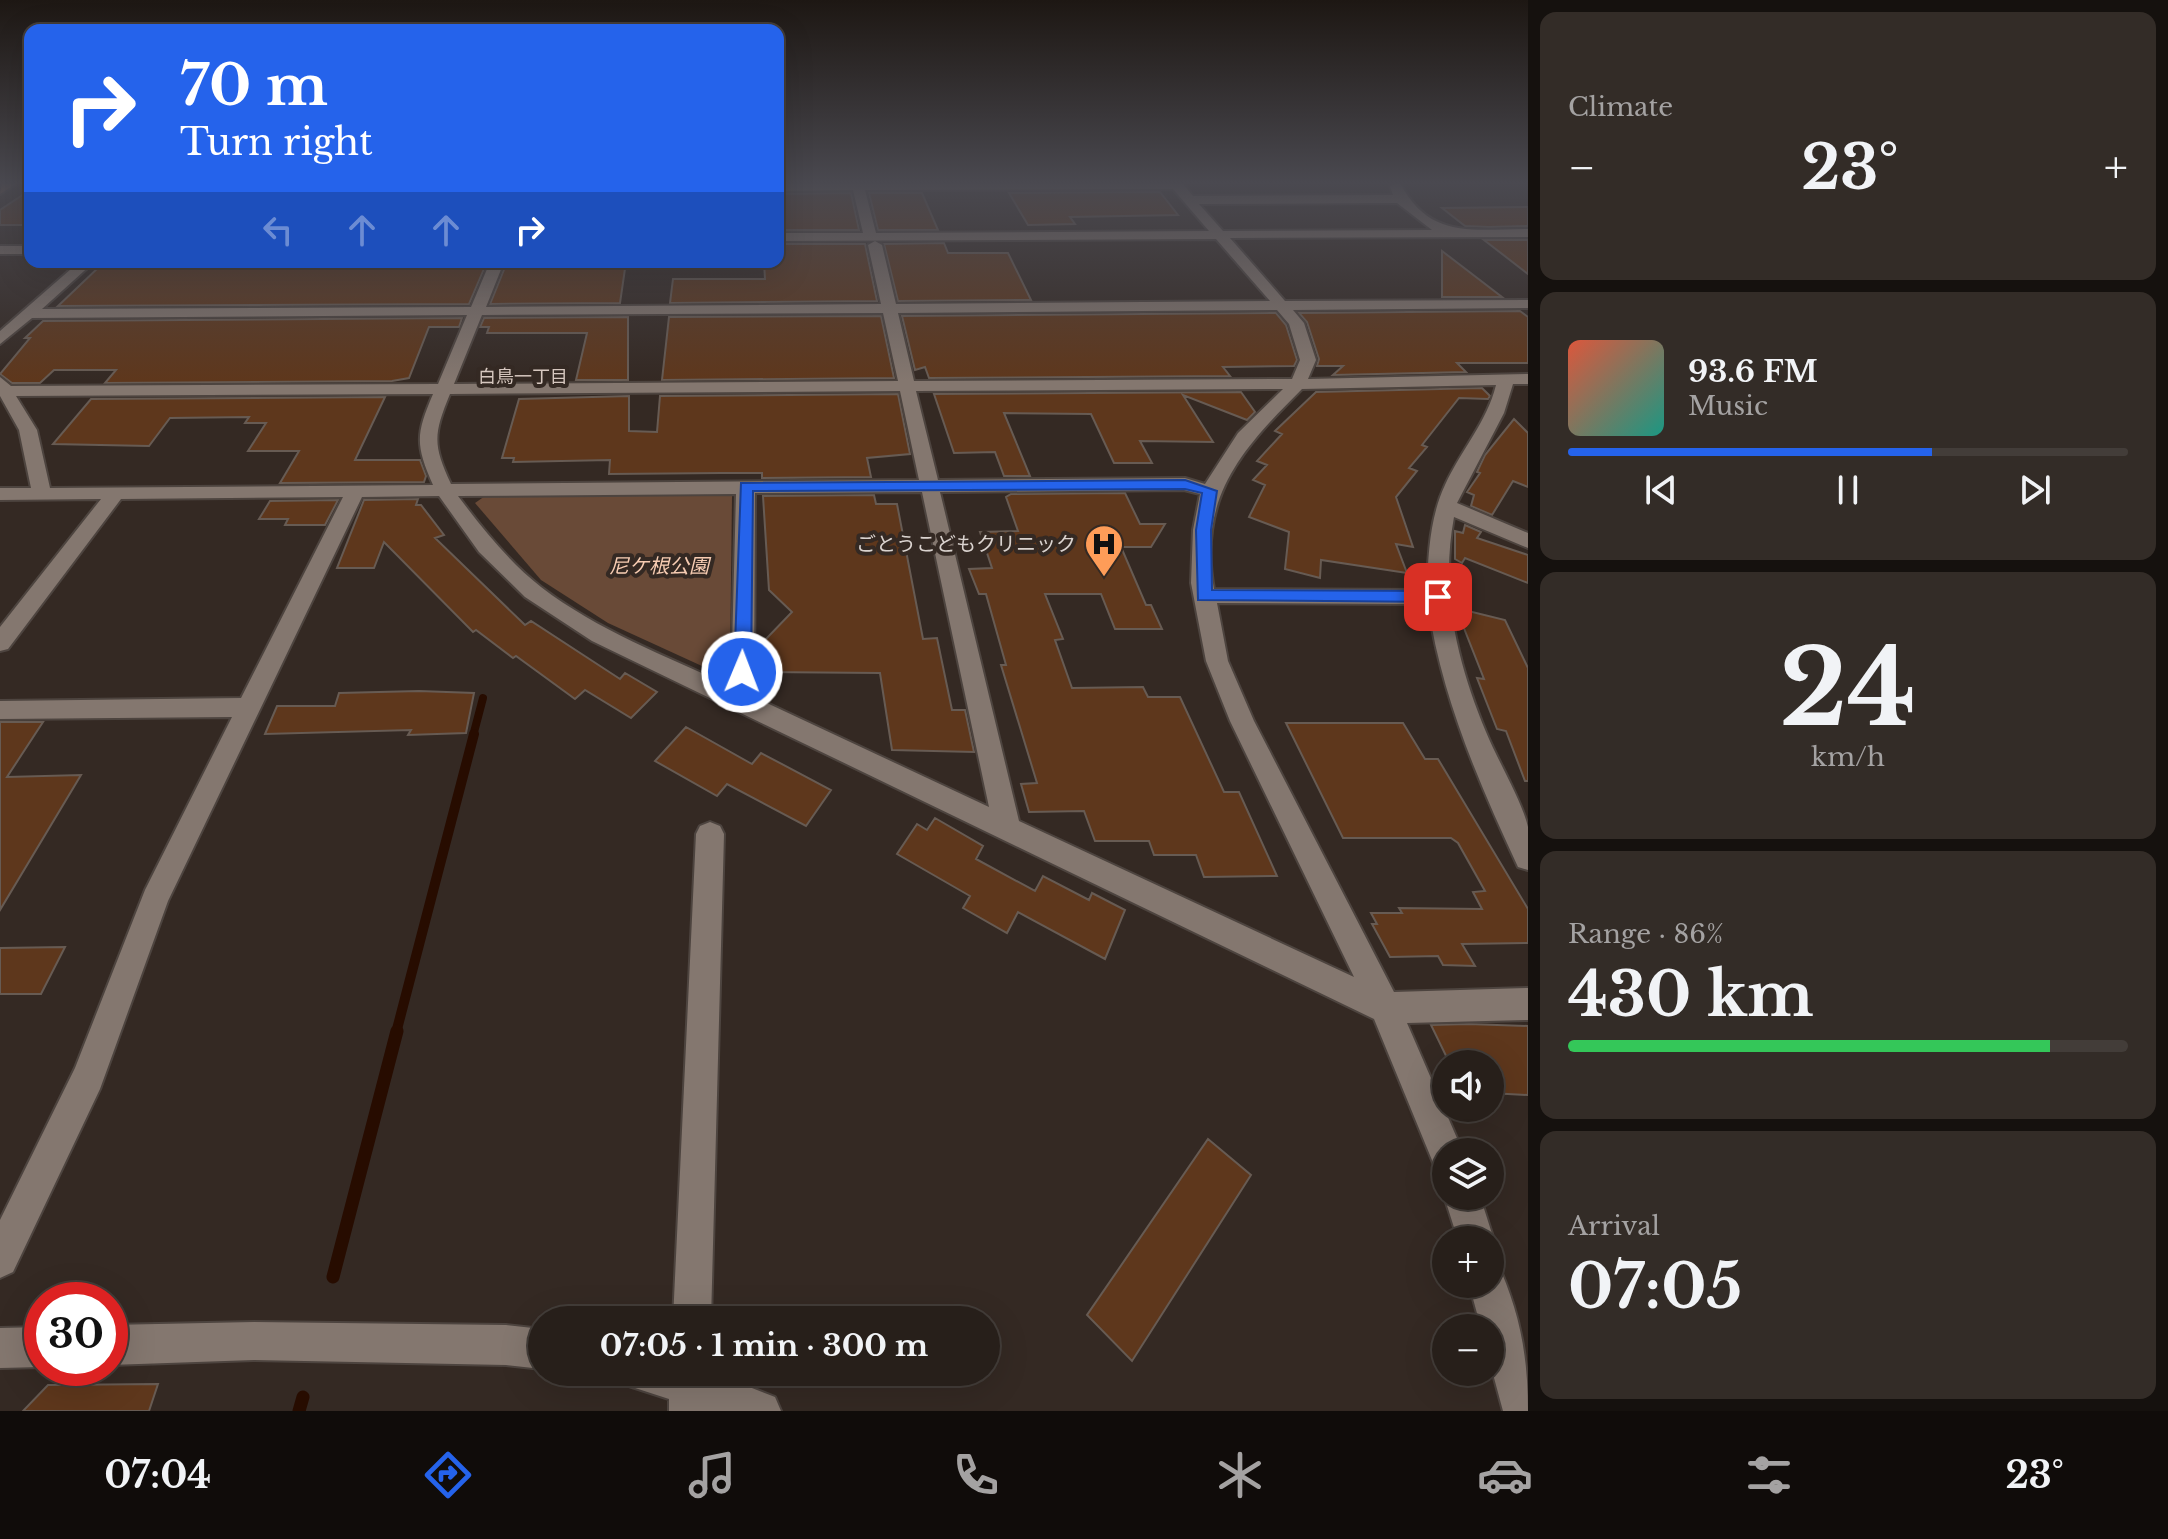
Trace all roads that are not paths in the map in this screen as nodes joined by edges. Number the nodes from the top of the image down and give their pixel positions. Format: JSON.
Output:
{"nodes":[{"id":1,"x":875,"y":249,"type":"edge"},
{"id":2,"x":1231,"y":249,"type":"edge"},
{"id":3,"x":0,"y":250,"type":"edge"},
{"id":4,"x":24,"y":250,"type":"edge"},
{"id":5,"x":80,"y":268,"type":"edge"},
{"id":6,"x":494,"y":268,"type":"edge"},
{"id":7,"x":1528,"y":304,"type":"edge"},
{"id":8,"x":1284,"y":306,"type":"junction"},
{"id":9,"x":891,"y":308,"type":"junction"},
{"id":10,"x":477,"y":310,"type":"junction"},
{"id":11,"x":28,"y":314,"type":"junction"},
{"id":12,"x":0,"y":339,"type":"edge"},
{"id":13,"x":1506,"y":379,"type":"junction"},
{"id":14,"x":1528,"y":379,"type":"edge"},
{"id":15,"x":1298,"y":384,"type":"junction"},
{"id":16,"x":906,"y":385,"type":"junction"},
{"id":17,"x":4,"y":387,"type":"edge"},
{"id":18,"x":445,"y":387,"type":"junction"},
{"id":19,"x":931,"y":484,"type":"junction"},
{"id":20,"x":746,"y":486,"type":"junction"},
{"id":21,"x":445,"y":491,"type":"junction"},
{"id":22,"x":1210,"y":491,"type":"junction"},
{"id":23,"x":116,"y":493,"type":"junction"},
{"id":24,"x":354,"y":493,"type":"junction"},
{"id":25,"x":0,"y":494,"type":"edge"},
{"id":26,"x":42,"y":494,"type":"junction"},
{"id":27,"x":1446,"y":506,"type":"junction"},
{"id":28,"x":1528,"y":541,"type":"edge"},
{"id":29,"x":1204,"y":596,"type":"junction"},
{"id":30,"x":1438,"y":597,"type":"junction"},
{"id":31,"x":0,"y":643,"type":"edge"},
{"id":32,"x":742,"y":702,"type":"junction"},
{"id":33,"x":248,"y":707,"type":"junction"},
{"id":34,"x":0,"y":710,"type":"edge"},
{"id":35,"x":1007,"y":827,"type":"junction"},
{"id":36,"x":710,"y":834,"type":"dead end"},
{"id":37,"x":1528,"y":858,"type":"edge"},
{"id":38,"x":1528,"y":1004,"type":"edge"},
{"id":39,"x":1385,"y":1008,"type":"junction"},
{"id":40,"x":1440,"y":1138,"type":"edge"},
{"id":41,"x":0,"y":1259,"type":"edge"},
{"id":42,"x":1492,"y":1298,"type":"edge"},
{"id":43,"x":693,"y":1306,"type":"edge"},
{"id":44,"x":128,"y":1344,"type":"edge"},
{"id":45,"x":24,"y":1347,"type":"edge"},
{"id":46,"x":528,"y":1347,"type":"edge"},
{"id":47,"x":0,"y":1348,"type":"edge"},
{"id":48,"x":690,"y":1389,"type":"edge"},
{"id":49,"x":1522,"y":1391,"type":"edge"},
{"id":50,"x":761,"y":1411,"type":"edge"}],
"edges":[{"from":1,"to":9,"type":"street"},
{"from":2,"to":8,"type":"street"},
{"from":3,"to":4,"type":"street"},
{"from":5,"to":11,"type":"street"},
{"from":6,"to":10,"type":"street"},
{"from":7,"to":8,"type":"street"},
{"from":8,"to":9,"type":"street"},
{"from":8,"to":15,"type":"street"},
{"from":9,"to":10,"type":"street"},
{"from":9,"to":16,"type":"street"},
{"from":10,"to":11,"type":"street"},
{"from":10,"to":18,"type":"street"},
{"from":11,"to":12,"type":"street"},
{"from":13,"to":14,"type":"street"},
{"from":13,"to":15,"type":"street"},
{"from":13,"to":27,"type":"street"},
{"from":15,"to":16,"type":"street"},
{"from":15,"to":22,"type":"street"},
{"from":16,"to":18,"type":"street"},
{"from":16,"to":19,"type":"street"},
{"from":17,"to":18,"type":"street"},
{"from":17,"to":26,"type":"street"},
{"from":18,"to":21,"type":"street"},
{"from":19,"to":20,"type":"street"},
{"from":19,"to":22,"type":"street"},
{"from":19,"to":35,"type":"street"},
{"from":20,"to":21,"type":"street"},
{"from":20,"to":32,"type":"street"},
{"from":21,"to":24,"type":"street"},
{"from":21,"to":32,"type":"street"},
{"from":22,"to":29,"type":"street"},
{"from":23,"to":24,"type":"street"},
{"from":23,"to":26,"type":"street"},
{"from":23,"to":31,"type":"street"},
{"from":24,"to":33,"type":"street"},
{"from":25,"to":26,"type":"street"},
{"from":27,"to":28,"type":"street"},
{"from":27,"to":30,"type":"street"},
{"from":29,"to":30,"type":"street"},
{"from":29,"to":39,"type":"street"},
{"from":30,"to":37,"type":"street"},
{"from":32,"to":35,"type":"street"},
{"from":33,"to":34,"type":"street"},
{"from":33,"to":41,"type":"street"},
{"from":35,"to":39,"type":"street"},
{"from":36,"to":43,"type":"street"},
{"from":38,"to":39,"type":"street"},
{"from":39,"to":40,"type":"street"},
{"from":42,"to":49,"type":"street"},
{"from":44,"to":46,"type":"street"},
{"from":45,"to":47,"type":"street"},
{"from":48,"to":50,"type":"street"}]}
